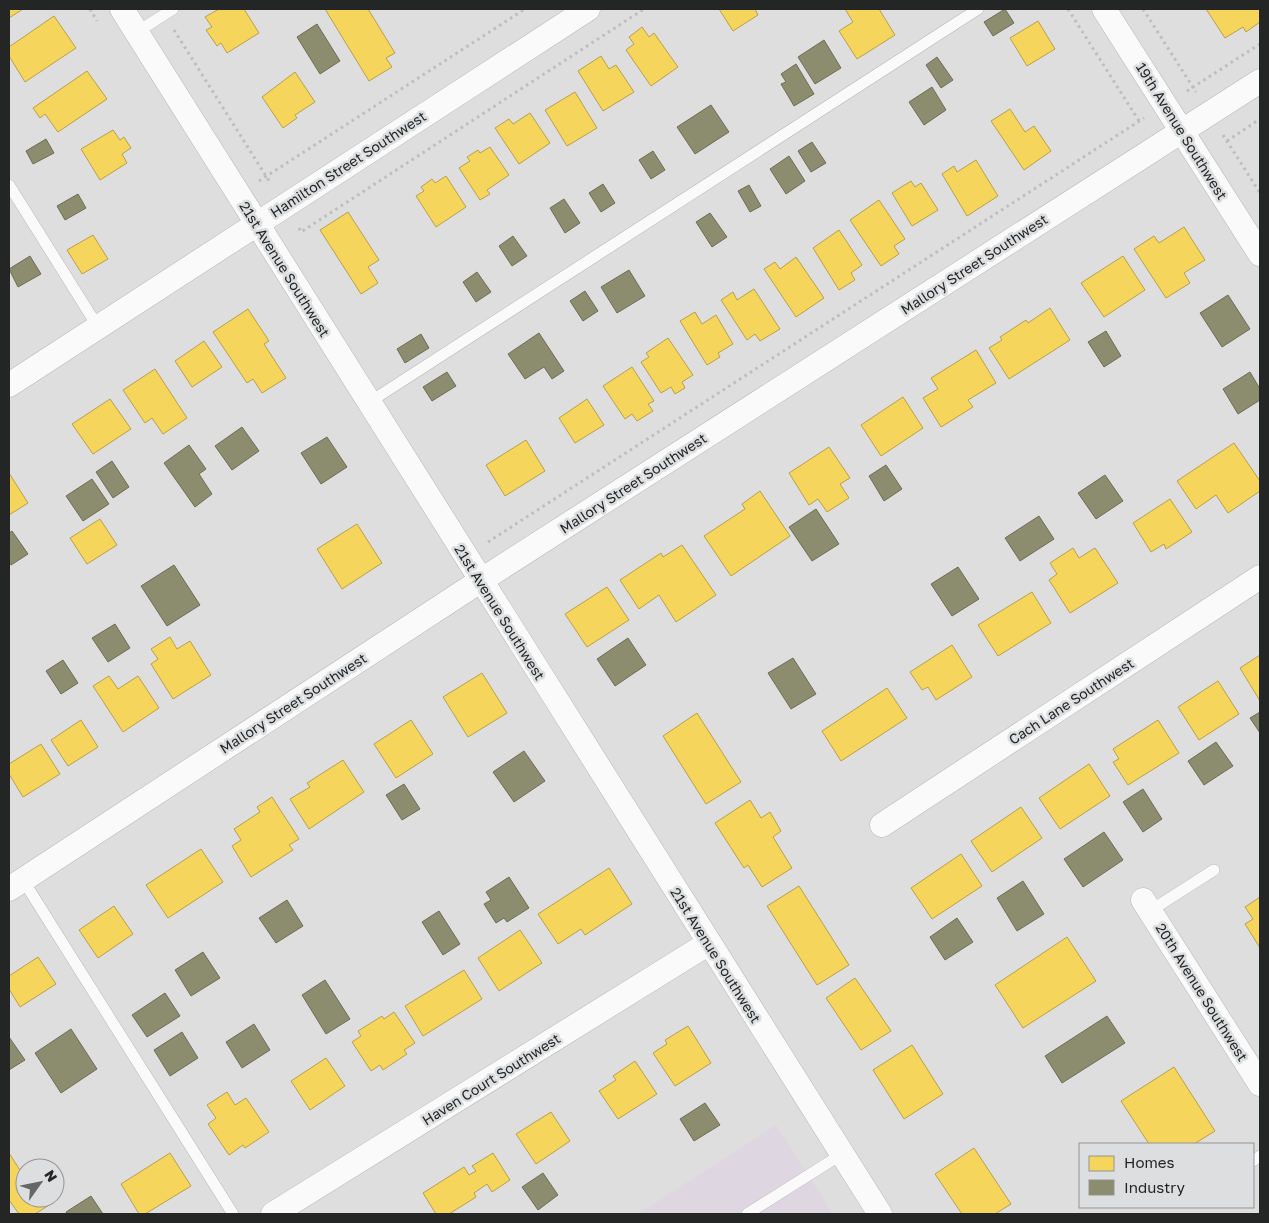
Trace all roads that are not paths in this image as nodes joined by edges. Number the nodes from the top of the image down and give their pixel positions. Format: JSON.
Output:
{"nodes":[{"id":1,"x":122,"y":9,"type":"edge"},
{"id":2,"x":978,"y":9,"type":"edge"},
{"id":3,"x":1104,"y":9,"type":"edge"},
{"id":4,"x":169,"y":12,"type":"edge"},
{"id":5,"x":573,"y":13,"type":"edge"},
{"id":6,"x":137,"y":32,"type":"junction"},
{"id":7,"x":1260,"y":81,"type":"edge"},
{"id":8,"x":1183,"y":131,"type":"junction"},
{"id":9,"x":9,"y":185,"type":"edge"},
{"id":10,"x":256,"y":224,"type":"junction"},
{"id":11,"x":1260,"y":254,"type":"edge"},
{"id":12,"x":98,"y":327,"type":"junction"},
{"id":13,"x":9,"y":385,"type":"edge"},
{"id":14,"x":368,"y":403,"type":"junction"},
{"id":15,"x":1260,"y":577,"type":"edge"},
{"id":16,"x":480,"y":581,"type":"junction"},
{"id":17,"x":882,"y":825,"type":"dead end"},
{"id":18,"x":1214,"y":870,"type":"dead end"},
{"id":19,"x":16,"y":885,"type":"edge"},
{"id":20,"x":1147,"y":905,"type":"joint"},
{"id":21,"x":709,"y":943,"type":"junction"},
{"id":22,"x":1260,"y":1084,"type":"edge"},
{"id":23,"x":842,"y":1154,"type":"junction"},
{"id":24,"x":232,"y":1214,"type":"edge"},
{"id":25,"x":273,"y":1214,"type":"edge"},
{"id":26,"x":747,"y":1214,"type":"edge"},
{"id":27,"x":880,"y":1214,"type":"edge"}],
"edges":[{"from":1,"to":6,"type":"street","name":"21st Avenue Southwest"},
{"from":2,"to":14,"type":"lane"},
{"from":3,"to":8,"type":"street","name":"19th Avenue Southwest"},
{"from":4,"to":6,"type":"lane"},
{"from":5,"to":10,"type":"street","name":"Hamilton Street Southwest"},
{"from":6,"to":10,"type":"street","name":"21st Avenue Southwest"},
{"from":7,"to":8,"type":"street","name":"Mallory Street Southwest"},
{"from":8,"to":11,"type":"street","name":"19th Avenue Southwest"},
{"from":8,"to":16,"type":"street","name":"Mallory Street Southwest"},
{"from":9,"to":12,"type":"lane"},
{"from":10,"to":12,"type":"street","name":"Hamilton Street Southwest"},
{"from":10,"to":14,"type":"street","name":"21st Avenue Southwest"},
{"from":12,"to":13,"type":"street","name":"Hamilton Street Southwest"},
{"from":14,"to":16,"type":"street","name":"21st Avenue Southwest"},
{"from":15,"to":17,"type":"street","name":"Cach Lane Southwest"},
{"from":16,"to":19,"type":"street","name":"Mallory Street Southwest"},
{"from":16,"to":21,"type":"street","name":"21st Avenue Southwest"},
{"from":18,"to":20,"type":"lane"},
{"from":19,"to":24,"type":"lane"},
{"from":20,"to":22,"type":"street","name":"20th Avenue Southwest"},
{"from":21,"to":23,"type":"street","name":"21st Avenue Southwest"},
{"from":21,"to":25,"type":"street","name":"Haven Court Southwest"},
{"from":23,"to":26,"type":"lane"},
{"from":23,"to":27,"type":"street","name":"21st Avenue Southwest"}]}
